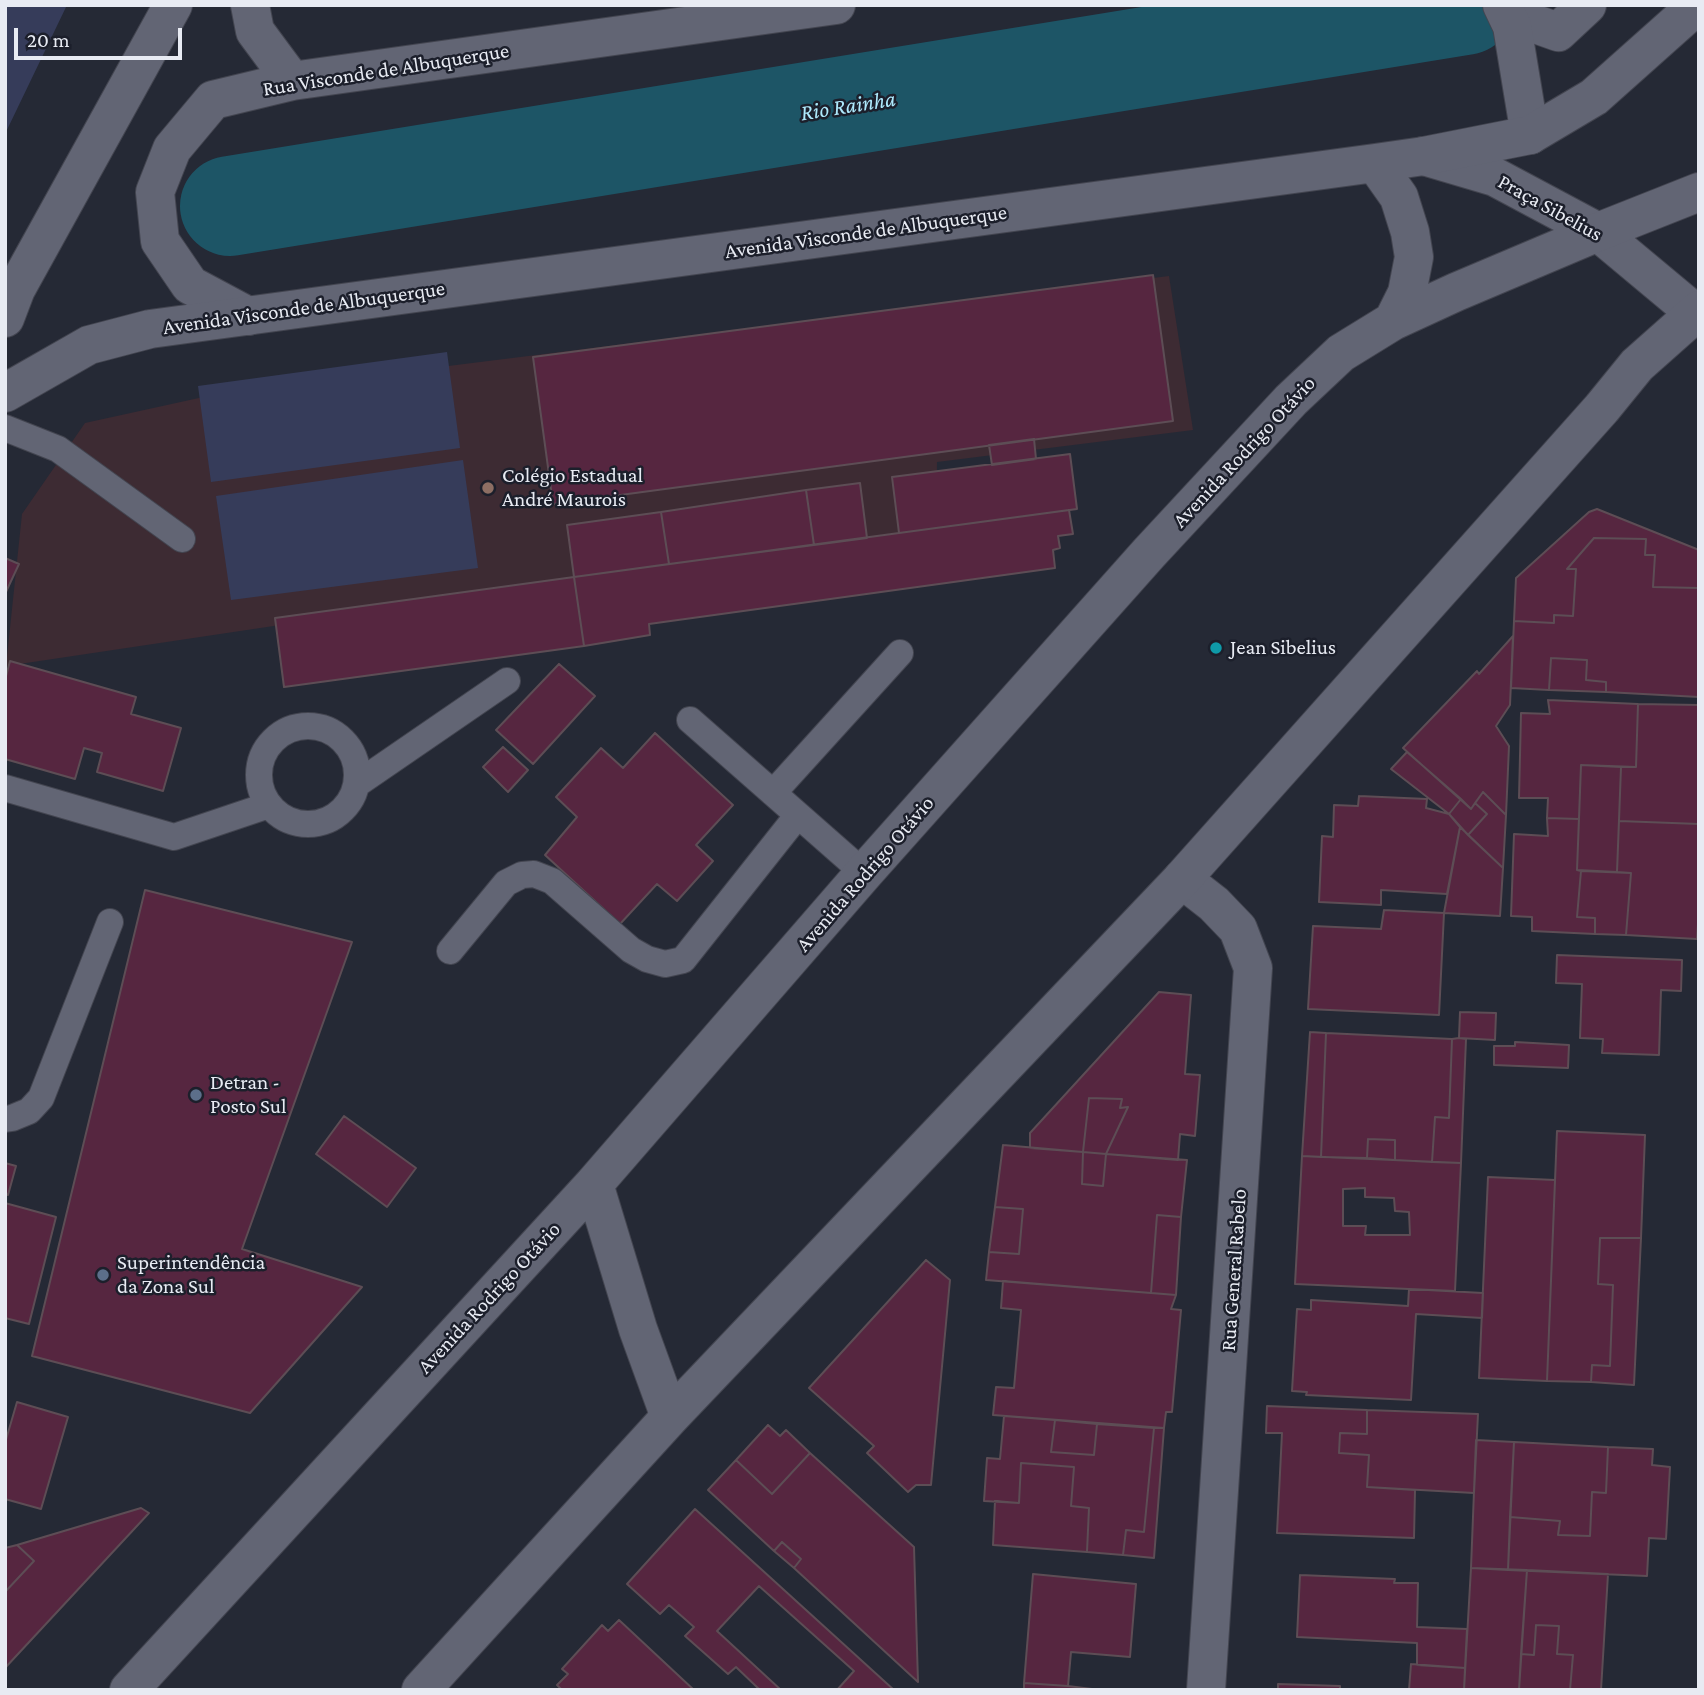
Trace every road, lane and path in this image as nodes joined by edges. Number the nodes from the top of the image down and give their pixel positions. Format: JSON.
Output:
{"nodes":[{"id":1,"x":173,"y":5,"type":"edge"},
{"id":2,"x":250,"y":5,"type":"edge"},
{"id":3,"x":836,"y":5,"type":"edge"},
{"id":4,"x":1502,"y":5,"type":"edge"},
{"id":5,"x":1520,"y":5,"type":"edge"},
{"id":6,"x":1587,"y":5,"type":"edge"},
{"id":7,"x":1695,"y":5,"type":"edge"},
{"id":8,"x":292,"y":80,"type":"junction"},
{"id":9,"x":1530,"y":135,"type":"junction"},
{"id":10,"x":1424,"y":156,"type":"junction"},
{"id":11,"x":1375,"y":163,"type":"junction"},
{"id":12,"x":1699,"y":192,"type":"edge"},
{"id":13,"x":1598,"y":232,"type":"junction"},
{"id":14,"x":1697,"y":314,"type":"edge"},
{"id":15,"x":248,"y":316,"type":"junction"},
{"id":16,"x":5,"y":318,"type":"edge"},
{"id":17,"x":1393,"y":321,"type":"junction"},
{"id":18,"x":5,"y":393,"type":"edge"},
{"id":19,"x":5,"y":428,"type":"edge"},
{"id":20,"x":182,"y":539,"type":"dead end"},
{"id":21,"x":900,"y":653,"type":"dead end"},
{"id":22,"x":507,"y":681,"type":"dead end"},
{"id":23,"x":691,"y":720,"type":"dead end"},
{"id":24,"x":357,"y":784,"type":"junction"},
{"id":25,"x":5,"y":788,"type":"edge"},
{"id":26,"x":773,"y":793,"type":"junction"},
{"id":27,"x":269,"y":806,"type":"junction"},
{"id":28,"x":798,"y":815,"type":"junction"},
{"id":29,"x":864,"y":873,"type":"junction"},
{"id":30,"x":1182,"y":879,"type":"junction"},
{"id":31,"x":110,"y":922,"type":"dead end"},
{"id":32,"x":450,"y":951,"type":"dead end"},
{"id":33,"x":5,"y":1119,"type":"edge"},
{"id":34,"x":594,"y":1184,"type":"junction"},
{"id":35,"x":670,"y":1417,"type":"junction"},
{"id":36,"x":129,"y":1690,"type":"edge"},
{"id":37,"x":421,"y":1690,"type":"edge"},
{"id":38,"x":1206,"y":1690,"type":"edge"}],
"edges":[{"from":1,"to":16,"type":"main road"},
{"from":2,"to":8,"type":"main road"},
{"from":3,"to":8,"type":"main road","name":"Rua Visconde de Albuquerque"},
{"from":4,"to":9,"type":"main road"},
{"from":5,"to":6,"type":"main road"},
{"from":7,"to":9,"type":"main road","name":"Avenida Visconde de Albuquerque"},
{"from":8,"to":15,"type":"main road","name":"Rua Visconde de Albuquerque"},
{"from":9,"to":10,"type":"main road","name":"Avenida Visconde de Albuquerque"},
{"from":10,"to":11,"type":"main road","name":"Avenida Visconde de Albuquerque"},
{"from":10,"to":13,"type":"main road","name":"Praça Sibelius"},
{"from":11,"to":15,"type":"main road","name":"Avenida Visconde de Albuquerque"},
{"from":11,"to":17,"type":"main road"},
{"from":12,"to":13,"type":"main road","name":"Avenida Rodrigo Otávio"},
{"from":13,"to":14,"type":"main road","name":"Praça Sibelius"},
{"from":13,"to":17,"type":"main road","name":"Avenida Rodrigo Otávio"},
{"from":14,"to":30,"type":"main road"},
{"from":15,"to":18,"type":"main road","name":"Avenida Visconde de Albuquerque"},
{"from":17,"to":29,"type":"main road","name":"Avenida Rodrigo Otávio"},
{"from":19,"to":20,"type":"lane"},
{"from":21,"to":26,"type":"lane"},
{"from":22,"to":24,"type":"lane"},
{"from":23,"to":26,"type":"lane"},
{"from":24,"to":27,"type":"lane"},
{"from":24,"to":27,"type":"lane"},
{"from":25,"to":27,"type":"lane"},
{"from":26,"to":28,"type":"lane"},
{"from":28,"to":29,"type":"lane"},
{"from":28,"to":32,"type":"lane"},
{"from":29,"to":34,"type":"main road","name":"Avenida Rodrigo Otávio"},
{"from":30,"to":35,"type":"main road"},
{"from":30,"to":38,"type":"main road","name":"Rua General Rabelo"},
{"from":31,"to":33,"type":"lane"},
{"from":34,"to":35,"type":"main road"},
{"from":34,"to":36,"type":"main road","name":"Avenida Rodrigo Otávio"},
{"from":35,"to":37,"type":"main road"}]}
